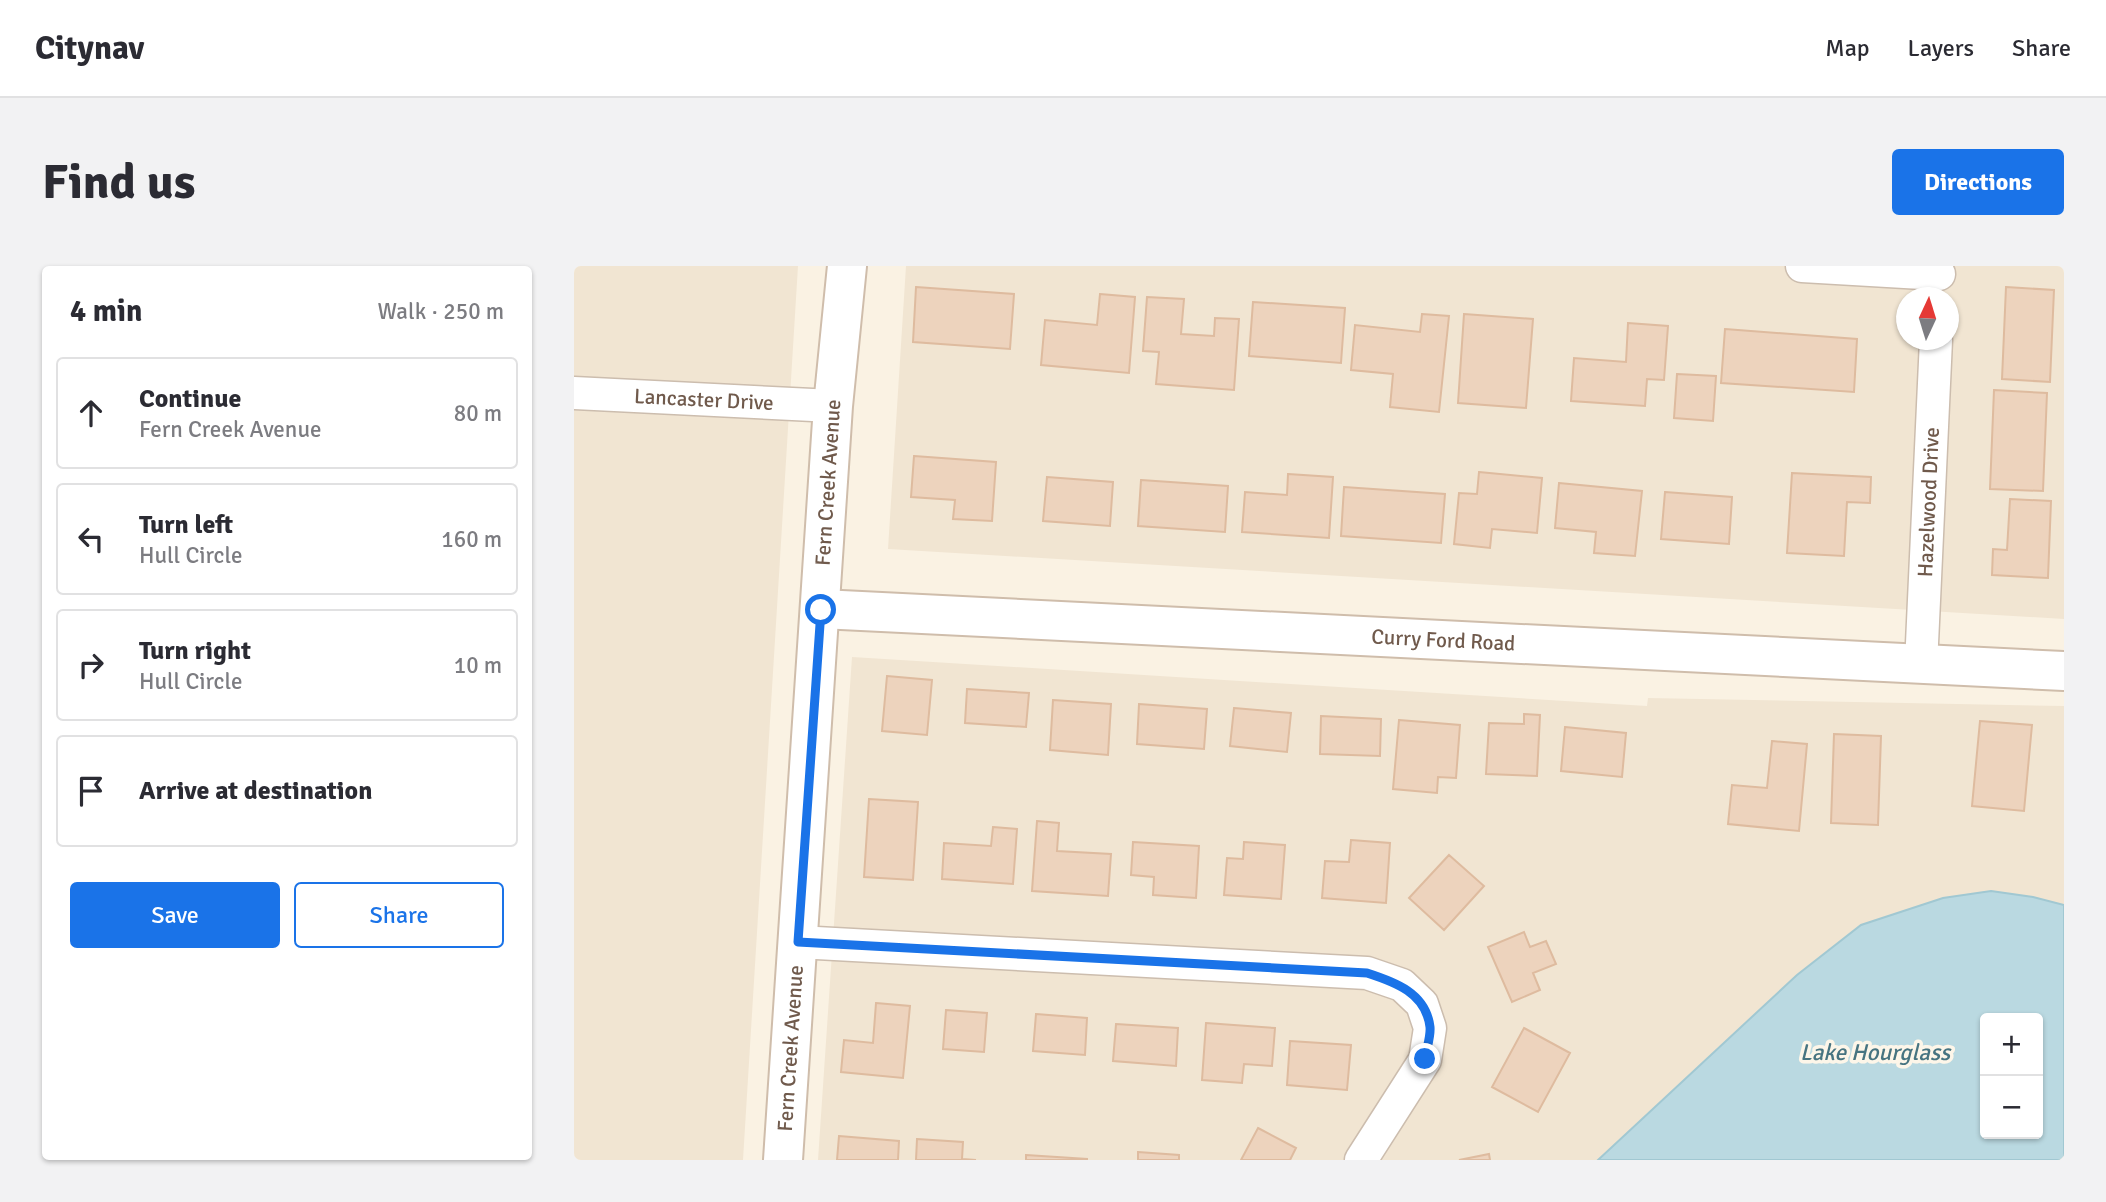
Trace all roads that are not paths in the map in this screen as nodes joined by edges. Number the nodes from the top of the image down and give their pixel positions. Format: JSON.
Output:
{"nodes":[{"id":1,"x":847,"y":266,"type":"edge"},
{"id":2,"x":1802,"y":266,"type":"edge"},
{"id":3,"x":1939,"y":279,"type":"edge"},
{"id":4,"x":1936,"y":350,"type":"edge"},
{"id":5,"x":574,"y":393,"type":"edge"},
{"id":6,"x":833,"y":406,"type":"junction"},
{"id":7,"x":821,"y":610,"type":"junction"},
{"id":8,"x":1921,"y":664,"type":"junction"},
{"id":9,"x":2064,"y":671,"type":"edge"},
{"id":10,"x":798,"y":942,"type":"junction"},
{"id":11,"x":783,"y":1160,"type":"edge"},
{"id":12,"x":1362,"y":1160,"type":"edge"}],
"edges":[{"from":1,"to":6,"type":"street","name":"Fern Creek Avenue"},
{"from":2,"to":3,"type":"street"},
{"from":4,"to":8,"type":"street","name":"Hazelwood Drive"},
{"from":5,"to":6,"type":"street","name":"Lancaster Drive"},
{"from":6,"to":7,"type":"street","name":"Fern Creek Avenue"},
{"from":7,"to":8,"type":"street","name":"Curry Ford Road"},
{"from":7,"to":10,"type":"street","name":"Fern Creek Avenue"},
{"from":8,"to":9,"type":"street","name":"Curry Ford Road"},
{"from":10,"to":11,"type":"street","name":"Fern Creek Avenue"},
{"from":10,"to":12,"type":"street"}]}
